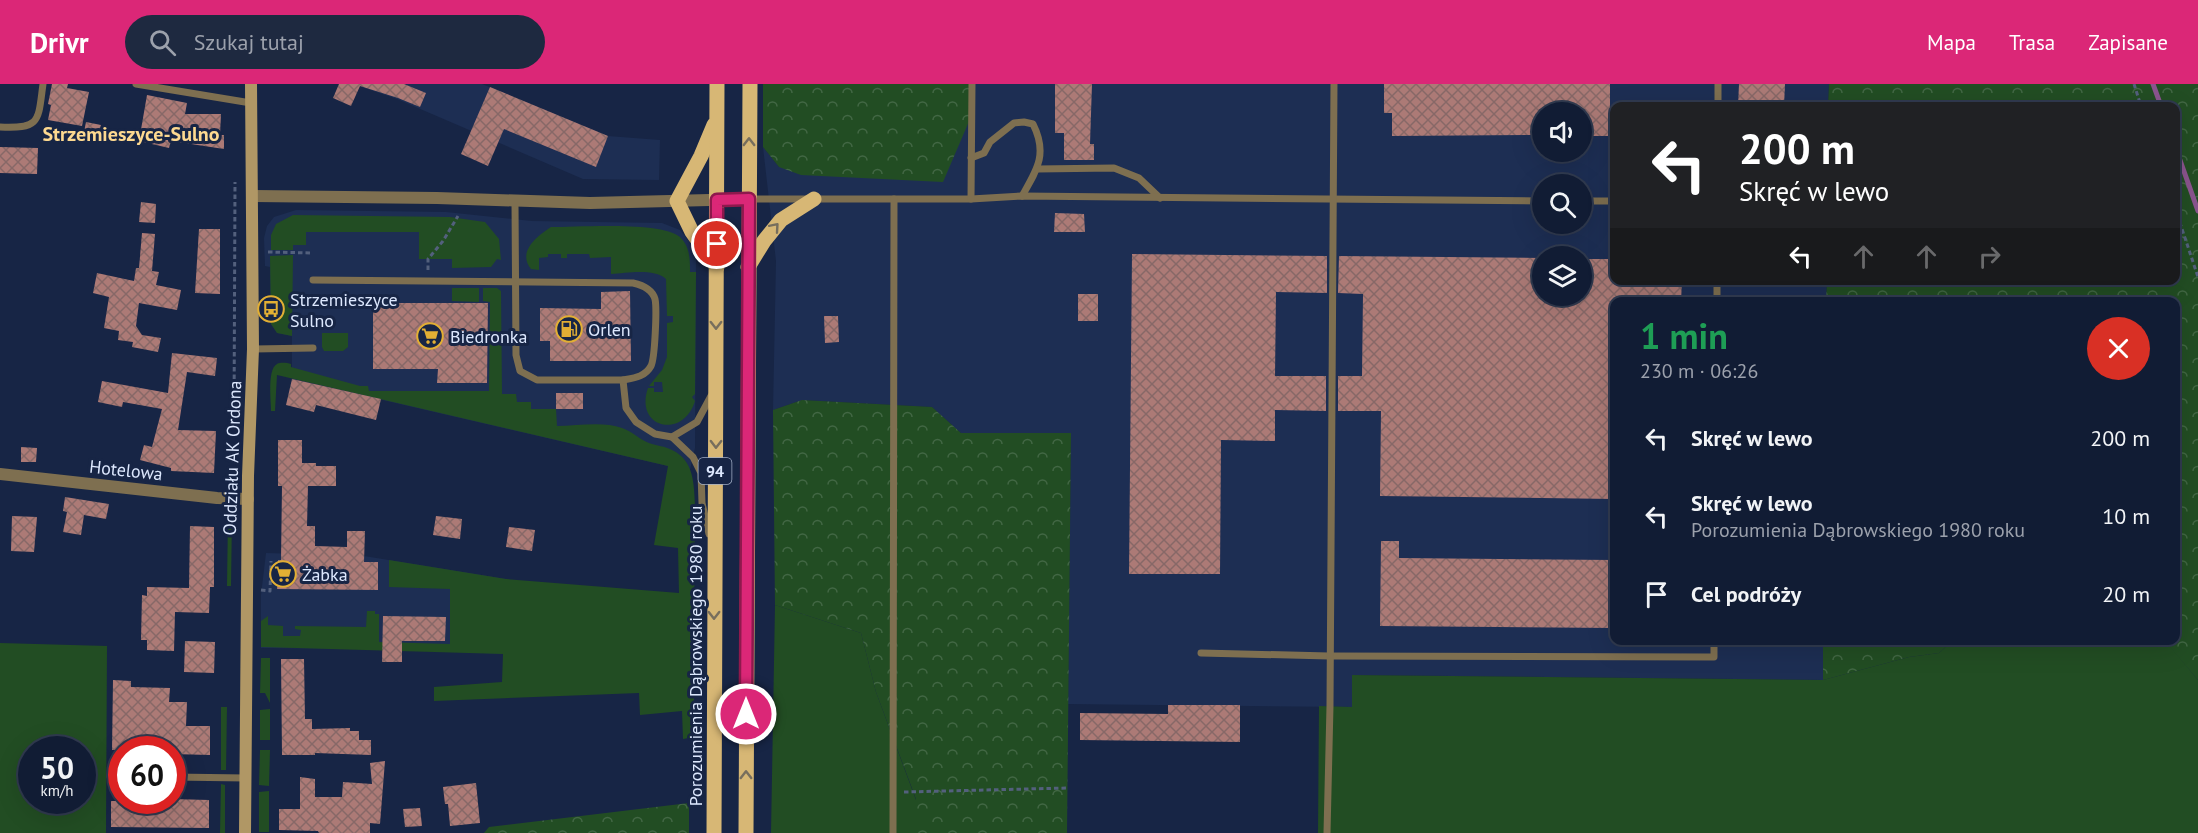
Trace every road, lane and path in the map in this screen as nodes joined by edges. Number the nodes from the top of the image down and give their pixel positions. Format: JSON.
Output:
{"nodes":[{"id":1,"x":43,"y":84,"type":"edge"},
{"id":2,"x":136,"y":84,"type":"edge"},
{"id":3,"x":251,"y":84,"type":"edge"},
{"id":4,"x":717,"y":84,"type":"edge"},
{"id":5,"x":750,"y":84,"type":"edge"},
{"id":6,"x":972,"y":84,"type":"edge"},
{"id":7,"x":1334,"y":84,"type":"edge"},
{"id":8,"x":1718,"y":84,"type":"edge"},
{"id":9,"x":2133,"y":84,"type":"edge"},
{"id":10,"x":1718,"y":102,"type":"edge"},
{"id":11,"x":2140,"y":102,"type":"edge"},
{"id":12,"x":251,"y":103,"type":"junction"},
{"id":13,"x":717,"y":120,"type":"junction"},
{"id":14,"x":0,"y":127,"type":"edge"},
{"id":15,"x":971,"y":158,"type":"junction"},
{"id":16,"x":1037,"y":169,"type":"junction"},
{"id":17,"x":235,"y":178,"type":"dead end"},
{"id":18,"x":252,"y":196,"type":"junction"},
{"id":19,"x":1022,"y":196,"type":"junction"},
{"id":20,"x":1160,"y":198,"type":"junction"},
{"id":21,"x":749,"y":199,"type":"junction"},
{"id":22,"x":814,"y":199,"type":"junction"},
{"id":23,"x":894,"y":199,"type":"junction"},
{"id":24,"x":971,"y":199,"type":"junction"},
{"id":25,"x":1334,"y":199,"type":"junction"},
{"id":26,"x":717,"y":200,"type":"junction"},
{"id":27,"x":677,"y":201,"type":"junction"},
{"id":28,"x":1532,"y":201,"type":"edge"},
{"id":29,"x":1592,"y":201,"type":"edge"},
{"id":30,"x":1610,"y":201,"type":"edge"},
{"id":31,"x":515,"y":202,"type":"junction"},
{"id":32,"x":458,"y":216,"type":"dead end"},
{"id":33,"x":2180,"y":223,"type":"edge"},
{"id":34,"x":268,"y":252,"type":"dead end"},
{"id":35,"x":313,"y":253,"type":"dead end"},
{"id":36,"x":717,"y":267,"type":"junction"},
{"id":37,"x":748,"y":267,"type":"junction"},
{"id":38,"x":2198,"y":277,"type":"edge"},
{"id":39,"x":313,"y":280,"type":"dead end"},
{"id":40,"x":428,"y":280,"type":"junction"},
{"id":41,"x":515,"y":281,"type":"junction"},
{"id":42,"x":313,"y":348,"type":"dead end"},
{"id":43,"x":253,"y":349,"type":"junction"},
{"id":44,"x":623,"y":380,"type":"junction"},
{"id":45,"x":716,"y":386,"type":"junction"},
{"id":46,"x":234,"y":429,"type":"dead end"},
{"id":47,"x":672,"y":437,"type":"junction"},
{"id":48,"x":0,"y":474,"type":"edge"},
{"id":49,"x":248,"y":499,"type":"junction"},
{"id":50,"x":714,"y":557,"type":"junction"},
{"id":51,"x":271,"y":561,"type":"dead end"},
{"id":52,"x":259,"y":590,"type":"dead end"},
{"id":53,"x":1714,"y":645,"type":"edge"},
{"id":54,"x":1201,"y":653,"type":"dead end"},
{"id":55,"x":1329,"y":656,"type":"junction"},
{"id":56,"x":186,"y":777,"type":"edge"},
{"id":57,"x":246,"y":778,"type":"junction"},
{"id":58,"x":1067,"y":788,"type":"dead end"},
{"id":59,"x":893,"y":792,"type":"junction"},
{"id":60,"x":245,"y":833,"type":"edge"},
{"id":61,"x":714,"y":833,"type":"edge"},
{"id":62,"x":746,"y":833,"type":"edge"},
{"id":63,"x":893,"y":833,"type":"edge"},
{"id":64,"x":1327,"y":833,"type":"edge"}],
"edges":[{"from":1,"to":14,"type":"lane"},
{"from":2,"to":12,"type":"lane"},
{"from":3,"to":12,"type":"street","name":"Oddziału AK Ordona"},
{"from":4,"to":13,"type":"main road","name":"Porozumienia Dąbrowskiego 1980 roku","number":"94"},
{"from":21,"to":5,"type":"main road","number":"94","one_way":true},
{"from":6,"to":15,"type":"lane"},
{"from":7,"to":25,"type":"lane"},
{"from":8,"to":10,"type":"lane"},
{"from":9,"to":11,"type":"path"},
{"from":12,"to":18,"type":"street","name":"Oddziału AK Ordona"},
{"from":13,"to":26,"type":"main road","name":"Porozumienia Dąbrowskiego 1980 roku","number":"94"},
{"from":13,"to":27,"type":"main road"},
{"from":15,"to":16,"type":"lane"},
{"from":15,"to":24,"type":"lane"},
{"from":16,"to":19,"type":"lane"},
{"from":16,"to":20,"type":"lane"},
{"from":17,"to":46,"type":"path"},
{"from":18,"to":31,"type":"street"},
{"from":18,"to":43,"type":"street","name":"Oddziału AK Ordona"},
{"from":19,"to":20,"type":"lane"},
{"from":19,"to":24,"type":"lane"},
{"from":20,"to":25,"type":"lane"},
{"from":21,"to":22,"type":"lane"},
{"from":21,"to":26,"type":"street"},
{"from":21,"to":37,"type":"main road","number":"94"},
{"from":22,"to":23,"type":"lane"},
{"from":37,"to":22,"type":"main road","one_way":true},
{"from":23,"to":24,"type":"lane"},
{"from":23,"to":59,"type":"lane"},
{"from":25,"to":28,"type":"lane"},
{"from":25,"to":55,"type":"lane"},
{"from":26,"to":27,"type":"street"},
{"from":26,"to":36,"type":"main road","name":"Porozumienia Dąbrowskiego 1980 roku","number":"94"},
{"from":27,"to":31,"type":"street"},
{"from":27,"to":36,"type":"main road"},
{"from":29,"to":30,"type":"lane"},
{"from":31,"to":41,"type":"lane"},
{"from":32,"to":40,"type":"path"},
{"from":33,"to":38,"type":"path"},
{"from":34,"to":35,"type":"path"},
{"from":36,"to":45,"type":"main road","name":"Porozumienia Dąbrowskiego 1980 roku","number":"94","one_way":true},
{"from":62,"to":37,"type":"main road","number":"94","one_way":true},
{"from":39,"to":40,"type":"lane"},
{"from":40,"to":41,"type":"lane"},
{"from":41,"to":44,"type":"lane"},
{"from":41,"to":44,"type":"lane"},
{"from":42,"to":43,"type":"lane"},
{"from":43,"to":49,"type":"street","name":"Oddziału AK Ordona"},
{"from":44,"to":47,"type":"lane"},
{"from":45,"to":47,"type":"lane"},
{"from":45,"to":50,"type":"main road","name":"Porozumienia Dąbrowskiego 1980 roku","number":"94","one_way":true},
{"from":47,"to":50,"type":"lane"},
{"from":48,"to":49,"type":"street","name":"Hotelowa"},
{"from":49,"to":57,"type":"street","name":"Oddziału AK Ordona"},
{"from":50,"to":61,"type":"main road","name":"Porozumienia Dąbrowskiego 1980 roku","number":"94","one_way":true},
{"from":51,"to":52,"type":"path"},
{"from":53,"to":55,"type":"lane"},
{"from":54,"to":55,"type":"lane"},
{"from":55,"to":64,"type":"lane"},
{"from":56,"to":57,"type":"lane"},
{"from":57,"to":60,"type":"street","name":"Oddziału AK Ordona"},
{"from":58,"to":59,"type":"path"},
{"from":59,"to":63,"type":"lane"}]}
